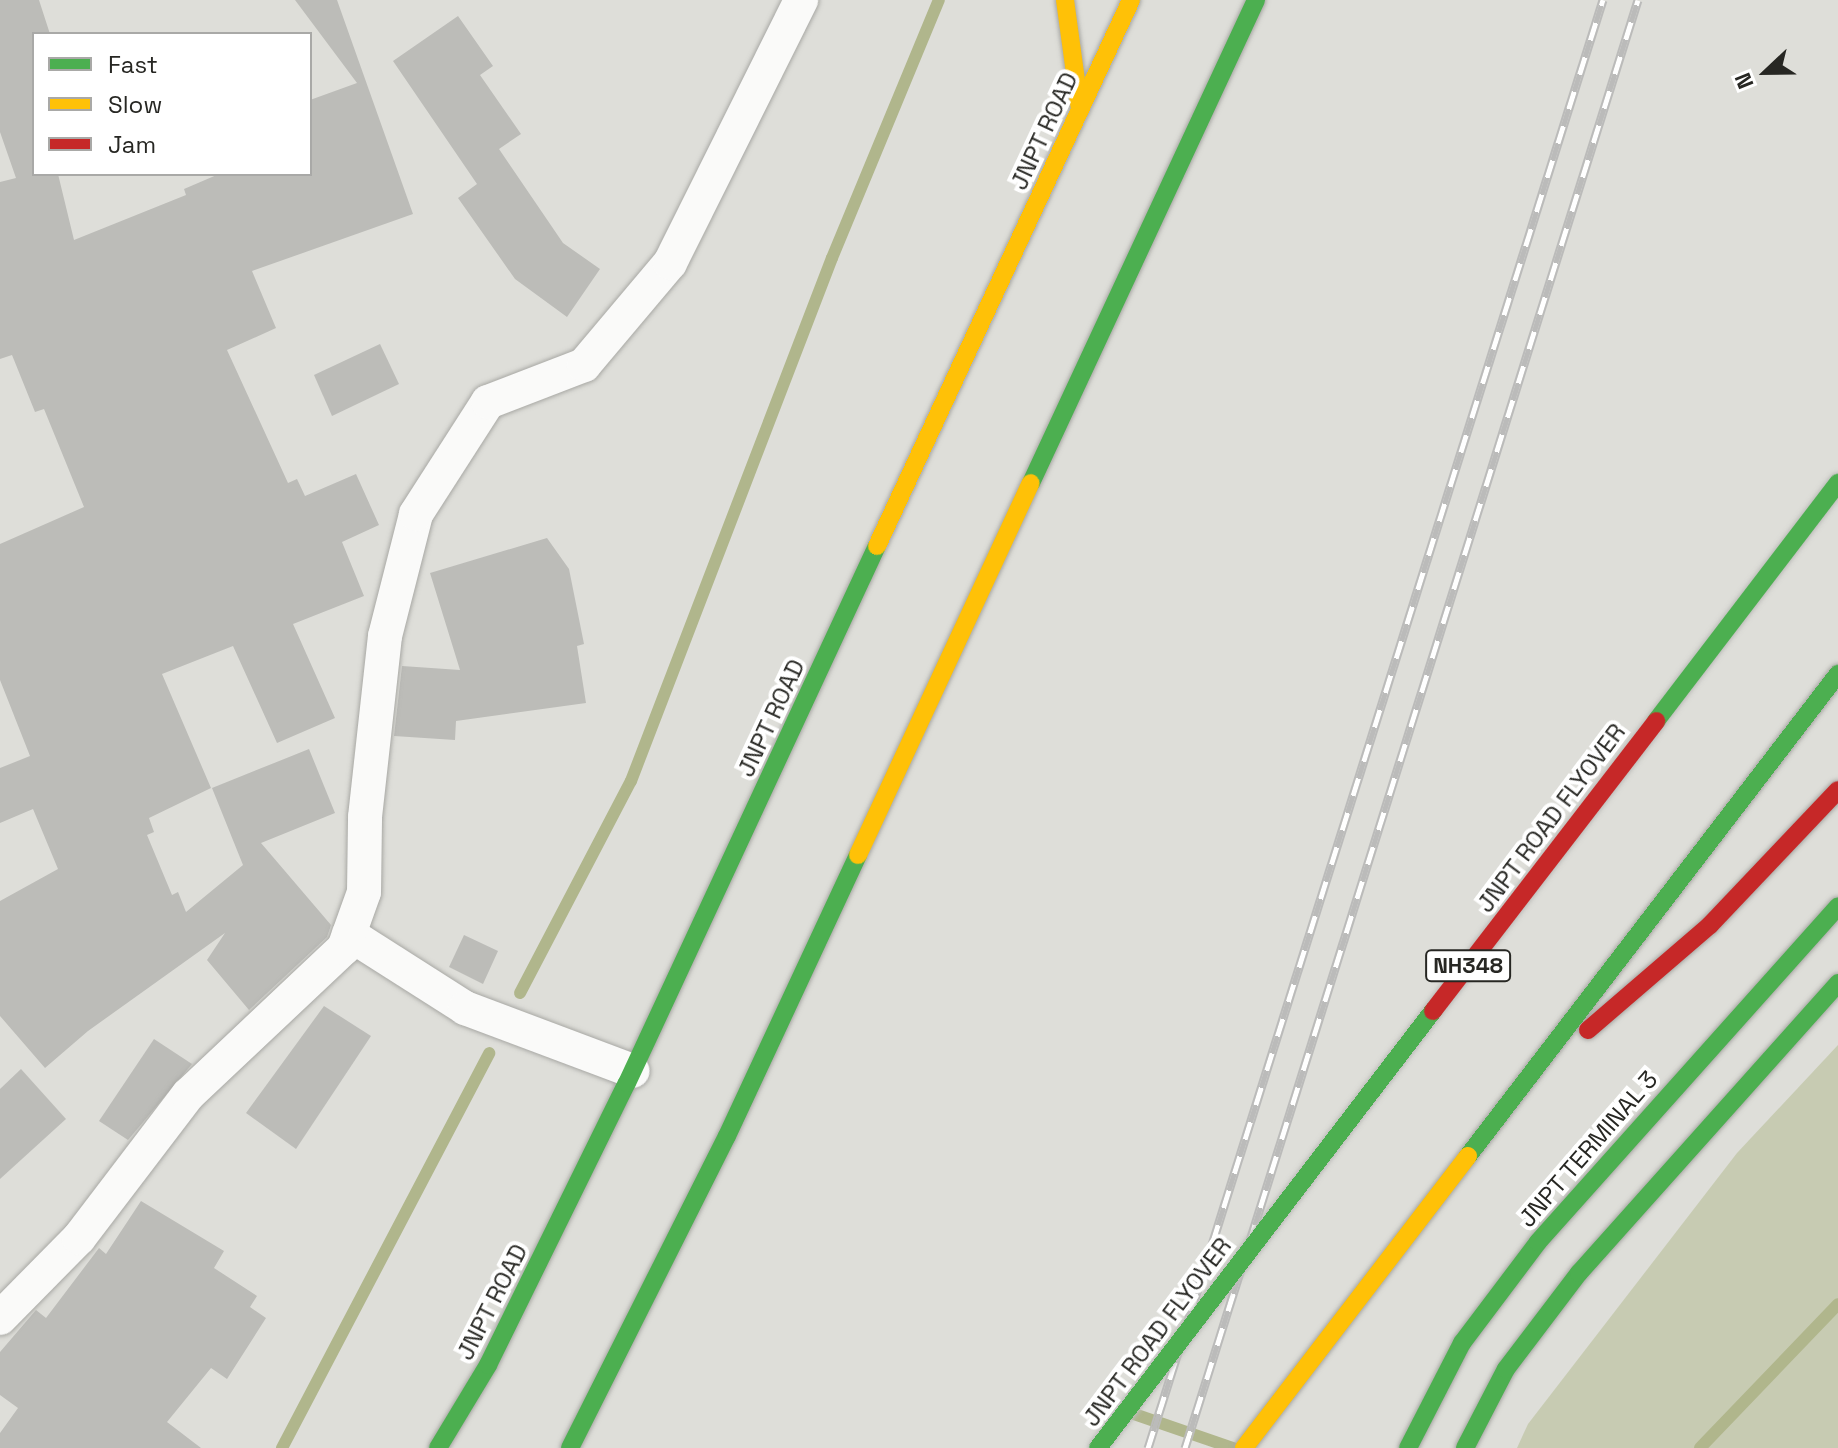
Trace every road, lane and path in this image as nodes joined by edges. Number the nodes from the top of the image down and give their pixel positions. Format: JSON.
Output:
{"nodes":[{"id":1,"x":801,"y":0,"type":"edge"},
{"id":2,"x":1065,"y":0,"type":"edge"},
{"id":3,"x":1131,"y":0,"type":"edge"},
{"id":4,"x":1256,"y":0,"type":"edge"},
{"id":5,"x":1080,"y":110,"type":"junction"},
{"id":6,"x":1838,"y":483,"type":"edge"},
{"id":7,"x":1838,"y":674,"type":"edge"},
{"id":8,"x":1838,"y":790,"type":"edge"},
{"id":9,"x":1838,"y":907,"type":"edge"},
{"id":10,"x":349,"y":934,"type":"junction"},
{"id":11,"x":1838,"y":983,"type":"edge"},
{"id":12,"x":633,"y":1071,"type":"junction"},
{"id":13,"x":1520,"y":1089,"type":"junction"},
{"id":14,"x":0,"y":1318,"type":"edge"},
{"id":15,"x":438,"y":1448,"type":"edge"},
{"id":16,"x":570,"y":1448,"type":"edge"},
{"id":17,"x":1098,"y":1448,"type":"edge"},
{"id":18,"x":1244,"y":1448,"type":"edge"},
{"id":19,"x":1408,"y":1448,"type":"edge"},
{"id":20,"x":1465,"y":1448,"type":"edge"}],
"edges":[{"from":1,"to":10,"type":"street"},
{"from":2,"to":5,"type":"main road"},
{"from":3,"to":5,"type":"main road","name":"JNPT ROAD"},
{"from":4,"to":16,"type":"main road"},
{"from":5,"to":12,"type":"main road","name":"JNPT ROAD"},
{"from":6,"to":17,"type":"main road","name":"JNPT ROAD FLYOVER","number":"NH348","bridge":true},
{"from":7,"to":13,"type":"main road"},
{"from":8,"to":13,"type":"main road"},
{"from":9,"to":19,"type":"main road","name":"JNPT TERMINAL 3"},
{"from":10,"to":12,"type":"street"},
{"from":10,"to":14,"type":"street"},
{"from":11,"to":20,"type":"main road"},
{"from":12,"to":15,"type":"main road","name":"JNPT ROAD"},
{"from":13,"to":18,"type":"main road"}]}
